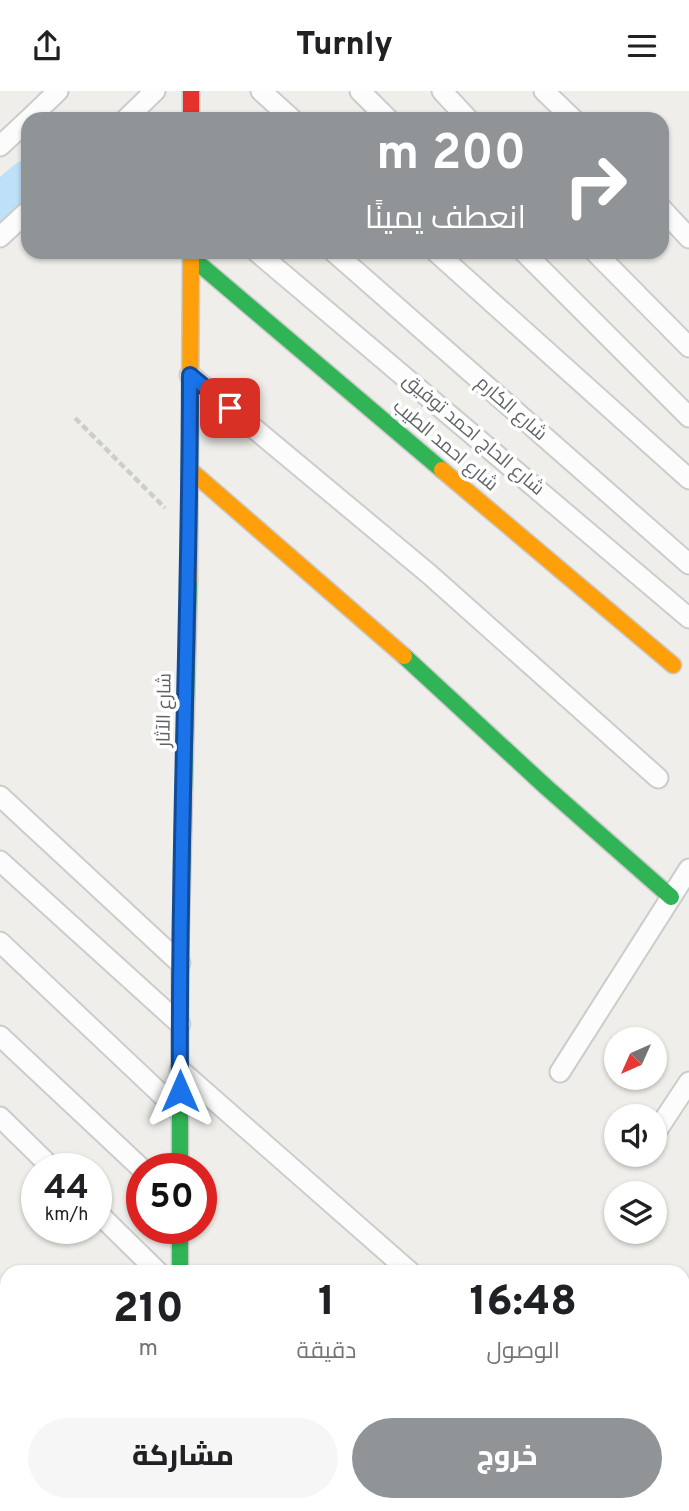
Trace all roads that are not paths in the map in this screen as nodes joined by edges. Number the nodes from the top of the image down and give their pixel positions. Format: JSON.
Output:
{"nodes":[{"id":1,"x":58,"y":91,"type":"edge"},
{"id":2,"x":155,"y":91,"type":"edge"},
{"id":3,"x":191,"y":91,"type":"edge"},
{"id":4,"x":261,"y":91,"type":"edge"},
{"id":5,"x":360,"y":91,"type":"edge"},
{"id":6,"x":442,"y":91,"type":"edge"},
{"id":7,"x":544,"y":91,"type":"edge"},
{"id":8,"x":36,"y":112,"type":"edge"},
{"id":9,"x":133,"y":112,"type":"edge"},
{"id":10,"x":191,"y":112,"type":"edge"},
{"id":11,"x":284,"y":112,"type":"edge"},
{"id":12,"x":381,"y":112,"type":"edge"},
{"id":13,"x":462,"y":112,"type":"edge"},
{"id":14,"x":566,"y":112,"type":"edge"},
{"id":15,"x":21,"y":126,"type":"edge"},
{"id":16,"x":0,"y":146,"type":"edge"},
{"id":17,"x":669,"y":216,"type":"edge"},
{"id":18,"x":21,"y":218,"type":"edge"},
{"id":19,"x":0,"y":237,"type":"edge"},
{"id":20,"x":689,"y":237,"type":"edge"},
{"id":21,"x":191,"y":259,"type":"edge"},
{"id":22,"x":197,"y":259,"type":"edge"},
{"id":23,"x":265,"y":259,"type":"edge"},
{"id":24,"x":342,"y":259,"type":"edge"},
{"id":25,"x":444,"y":259,"type":"edge"},
{"id":26,"x":531,"y":259,"type":"edge"},
{"id":27,"x":602,"y":259,"type":"edge"},
{"id":28,"x":689,"y":347,"type":"edge"},
{"id":29,"x":190,"y":375,"type":"junction"},
{"id":30,"x":689,"y":417,"type":"edge"},
{"id":31,"x":190,"y":470,"type":"junction"},
{"id":32,"x":689,"y":479,"type":"edge"},
{"id":33,"x":689,"y":564,"type":"edge"},
{"id":34,"x":689,"y":618,"type":"edge"},
{"id":35,"x":673,"y":665,"type":"dead end"},
{"id":36,"x":658,"y":778,"type":"dead end"},
{"id":37,"x":0,"y":796,"type":"edge"},
{"id":38,"x":0,"y":862,"type":"edge"},
{"id":39,"x":689,"y":869,"type":"edge"},
{"id":40,"x":671,"y":897,"type":"junction"},
{"id":41,"x":0,"y":942,"type":"edge"},
{"id":42,"x":180,"y":963,"type":"junction"},
{"id":43,"x":180,"y":1024,"type":"junction"},
{"id":44,"x":0,"y":1036,"type":"edge"},
{"id":45,"x":180,"y":1070,"type":"junction"},
{"id":46,"x":560,"y":1072,"type":"dead end"},
{"id":47,"x":689,"y":1082,"type":"edge"},
{"id":48,"x":180,"y":1112,"type":"junction"},
{"id":49,"x":667,"y":1115,"type":"edge"},
{"id":50,"x":0,"y":1117,"type":"edge"},
{"id":51,"x":37,"y":1153,"type":"edge"},
{"id":52,"x":180,"y":1153,"type":"edge"},
{"id":53,"x":126,"y":1154,"type":"edge"},
{"id":54,"x":112,"y":1227,"type":"edge"},
{"id":55,"x":180,"y":1244,"type":"edge"},
{"id":56,"x":151,"y":1265,"type":"edge"},
{"id":57,"x":180,"y":1265,"type":"edge"},
{"id":58,"x":402,"y":1265,"type":"edge"}],
"edges":[{"from":1,"to":8,"type":"street"},
{"from":2,"to":9,"type":"street"},
{"from":3,"to":10,"type":"street"},
{"from":4,"to":11,"type":"street"},
{"from":5,"to":12,"type":"street"},
{"from":6,"to":13,"type":"street"},
{"from":7,"to":14,"type":"street"},
{"from":15,"to":16,"type":"street"},
{"from":17,"to":20,"type":"street"},
{"from":18,"to":19,"type":"street"},
{"from":21,"to":29,"type":"street","name":"شارع الآثار"},
{"from":22,"to":35,"type":"street","name":"شارع احمد الطيب"},
{"from":23,"to":34,"type":"street","name":"شارع الحاج احمد توفيق"},
{"from":24,"to":33,"type":"street","name":"شارع الكارم"},
{"from":25,"to":32,"type":"street"},
{"from":26,"to":30,"type":"street"},
{"from":27,"to":28,"type":"street"},
{"from":29,"to":31,"type":"street","name":"شارع الآثار"},
{"from":29,"to":36,"type":"street"},
{"from":31,"to":40,"type":"street"},
{"from":31,"to":42,"type":"street","name":"شارع الآثار"},
{"from":37,"to":42,"type":"street"},
{"from":38,"to":43,"type":"street"},
{"from":39,"to":40,"type":"street"},
{"from":40,"to":46,"type":"street"},
{"from":41,"to":48,"type":"street"},
{"from":42,"to":43,"type":"street","name":"شارع الآثار"},
{"from":43,"to":45,"type":"street","name":"شارع الآثار"},
{"from":44,"to":53,"type":"street"},
{"from":45,"to":48,"type":"street","name":"شارع الآثار"},
{"from":45,"to":58,"type":"street"},
{"from":47,"to":49,"type":"street"},
{"from":48,"to":52,"type":"street","name":"شارع الآثار"},
{"from":50,"to":51,"type":"street"},
{"from":54,"to":56,"type":"street"},
{"from":55,"to":57,"type":"street"}]}
